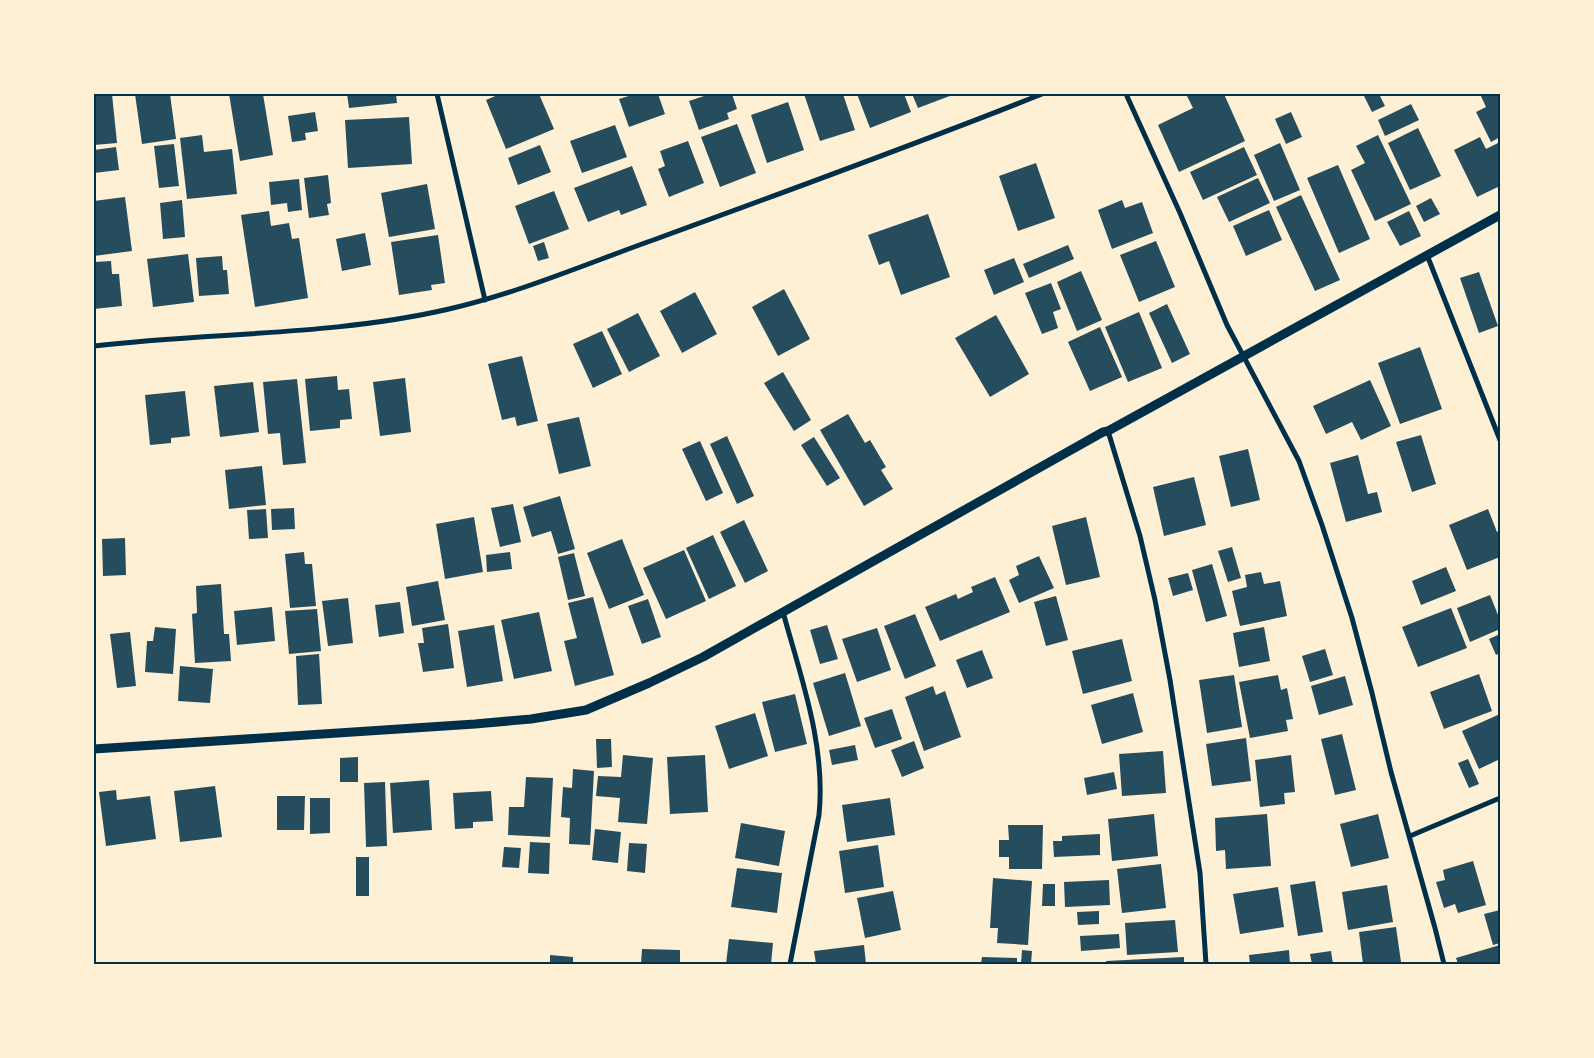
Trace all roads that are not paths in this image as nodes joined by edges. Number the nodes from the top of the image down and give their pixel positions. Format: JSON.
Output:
{"nodes":[{"id":1,"x":438,"y":94,"type":"edge"},
{"id":2,"x":1042,"y":94,"type":"edge"},
{"id":3,"x":1126,"y":94,"type":"edge"},
{"id":4,"x":1500,"y":215,"type":"edge"},
{"id":5,"x":1427,"y":254,"type":"junction"},
{"id":6,"x":485,"y":300,"type":"junction"},
{"id":7,"x":94,"y":346,"type":"edge"},
{"id":8,"x":1242,"y":357,"type":"junction"},
{"id":9,"x":1108,"y":431,"type":"junction"},
{"id":10,"x":1500,"y":440,"type":"edge"},
{"id":11,"x":784,"y":612,"type":"junction"},
{"id":12,"x":94,"y":749,"type":"edge"},
{"id":13,"x":1500,"y":798,"type":"edge"},
{"id":14,"x":1410,"y":836,"type":"junction"},
{"id":15,"x":790,"y":964,"type":"edge"},
{"id":16,"x":1206,"y":964,"type":"edge"},
{"id":17,"x":1444,"y":964,"type":"edge"}],
"edges":[{"from":1,"to":6,"type":"street"},
{"from":2,"to":6,"type":"street"},
{"from":3,"to":8,"type":"street"},
{"from":4,"to":5,"type":"street"},
{"from":5,"to":8,"type":"street"},
{"from":5,"to":10,"type":"street"},
{"from":6,"to":7,"type":"street"},
{"from":8,"to":9,"type":"street"},
{"from":8,"to":14,"type":"street"},
{"from":9,"to":11,"type":"street"},
{"from":9,"to":16,"type":"street"},
{"from":11,"to":12,"type":"street"},
{"from":11,"to":15,"type":"street"},
{"from":13,"to":14,"type":"street"},
{"from":14,"to":17,"type":"street"}]}
